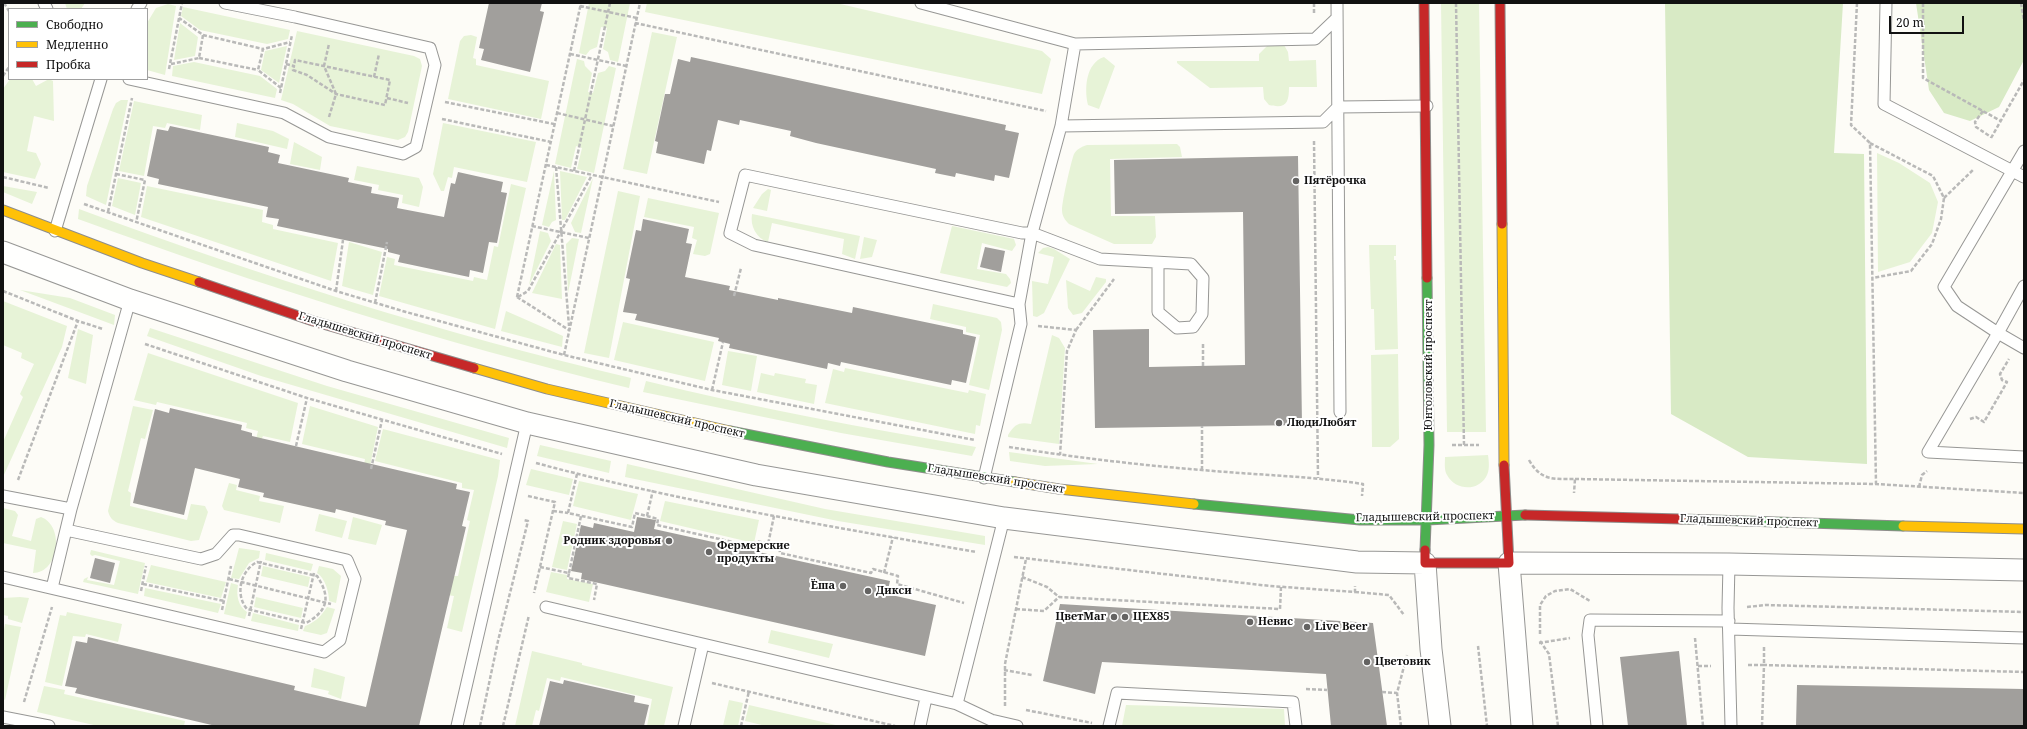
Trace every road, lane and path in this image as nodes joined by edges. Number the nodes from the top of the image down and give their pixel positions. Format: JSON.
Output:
{"nodes":[{"id":1,"x":182,"y":3,"type":"edge"},
{"id":2,"x":224,"y":3,"type":"edge"},
{"id":3,"x":610,"y":3,"type":"edge"},
{"id":4,"x":640,"y":3,"type":"edge"},
{"id":5,"x":921,"y":3,"type":"edge"},
{"id":6,"x":1314,"y":3,"type":"edge"},
{"id":7,"x":1337,"y":3,"type":"edge"},
{"id":8,"x":1424,"y":3,"type":"edge"},
{"id":9,"x":1456,"y":3,"type":"edge"},
{"id":10,"x":1500,"y":3,"type":"edge"},
{"id":11,"x":1857,"y":3,"type":"edge"},
{"id":12,"x":1886,"y":3,"type":"edge"},
{"id":13,"x":1923,"y":3,"type":"edge"},
{"id":14,"x":2021,"y":3,"type":"edge"},
{"id":15,"x":581,"y":4,"type":"edge"},
{"id":16,"x":608,"y":12,"type":"junction"},
{"id":17,"x":295,"y":17,"type":"junction"},
{"id":18,"x":179,"y":18,"type":"junction"},
{"id":19,"x":637,"y":18,"type":"junction"},
{"id":20,"x":1337,"y":18,"type":"junction"},
{"id":21,"x":2024,"y":21,"type":"edge"},
{"id":22,"x":636,"y":23,"type":"junction"},
{"id":23,"x":333,"y":26,"type":"junction"},
{"id":24,"x":203,"y":35,"type":"junction"},
{"id":25,"x":1316,"y":39,"type":"junction"},
{"id":26,"x":290,"y":42,"type":"junction"},
{"id":27,"x":1075,"y":44,"type":"junction"},
{"id":28,"x":263,"y":49,"type":"junction"},
{"id":29,"x":570,"y":54,"type":"junction"},
{"id":30,"x":199,"y":58,"type":"junction"},
{"id":31,"x":598,"y":60,"type":"junction"},
{"id":32,"x":170,"y":64,"type":"junction"},
{"id":33,"x":286,"y":64,"type":"junction"},
{"id":34,"x":294,"y":66,"type":"junction"},
{"id":35,"x":324,"y":66,"type":"junction"},
{"id":36,"x":626,"y":66,"type":"junction"},
{"id":37,"x":258,"y":70,"type":"junction"},
{"id":38,"x":101,"y":80,"type":"edge"},
{"id":39,"x":134,"y":80,"type":"edge"},
{"id":40,"x":166,"y":87,"type":"junction"},
{"id":41,"x":281,"y":89,"type":"junction"},
{"id":42,"x":336,"y":94,"type":"junction"},
{"id":43,"x":132,"y":98,"type":"dead end"},
{"id":44,"x":387,"y":98,"type":"junction"},
{"id":45,"x":444,"y":102,"type":"dead end"},
{"id":46,"x":414,"y":104,"type":"dead end"},
{"id":47,"x":1427,"y":106,"type":"junction"},
{"id":48,"x":1338,"y":107,"type":"junction"},
{"id":49,"x":277,"y":111,"type":"junction"},
{"id":50,"x":1983,"y":111,"type":"junction"},
{"id":51,"x":1049,"y":112,"type":"dead end"},
{"id":52,"x":557,"y":113,"type":"junction"},
{"id":53,"x":441,"y":118,"type":"dead end"},
{"id":54,"x":585,"y":120,"type":"junction"},
{"id":55,"x":2001,"y":121,"type":"dead end"},
{"id":56,"x":1323,"y":122,"type":"junction"},
{"id":57,"x":554,"y":124,"type":"junction"},
{"id":58,"x":614,"y":126,"type":"junction"},
{"id":59,"x":1061,"y":126,"type":"junction"},
{"id":60,"x":323,"y":134,"type":"junction"},
{"id":61,"x":551,"y":142,"type":"junction"},
{"id":62,"x":1870,"y":143,"type":"junction"},
{"id":63,"x":2023,"y":153,"type":"edge"},
{"id":64,"x":546,"y":165,"type":"junction"},
{"id":65,"x":556,"y":167,"type":"junction"},
{"id":66,"x":574,"y":171,"type":"junction"},
{"id":67,"x":2013,"y":171,"type":"junction"},
{"id":68,"x":116,"y":174,"type":"junction"},
{"id":69,"x":592,"y":175,"type":"junction"},
{"id":70,"x":3,"y":177,"type":"edge"},
{"id":71,"x":602,"y":177,"type":"junction"},
{"id":72,"x":2024,"y":177,"type":"edge"},
{"id":73,"x":51,"y":188,"type":"dead end"},
{"id":74,"x":724,"y":203,"type":"dead end"},
{"id":75,"x":84,"y":204,"type":"dead end"},
{"id":76,"x":3,"y":210,"type":"edge"},
{"id":77,"x":108,"y":212,"type":"junction"},
{"id":78,"x":136,"y":223,"type":"junction"},
{"id":79,"x":532,"y":226,"type":"junction"},
{"id":80,"x":55,"y":231,"type":"junction"},
{"id":81,"x":560,"y":233,"type":"junction"},
{"id":82,"x":1032,"y":233,"type":"junction"},
{"id":83,"x":589,"y":238,"type":"junction"},
{"id":84,"x":343,"y":240,"type":"dead end"},
{"id":85,"x":387,"y":242,"type":"dead end"},
{"id":86,"x":3,"y":252,"type":"edge"},
{"id":87,"x":1158,"y":263,"type":"junction"},
{"id":88,"x":741,"y":268,"type":"dead end"},
{"id":89,"x":1115,"y":277,"type":"dead end"},
{"id":90,"x":1872,"y":278,"type":"junction"},
{"id":91,"x":2024,"y":286,"type":"edge"},
{"id":92,"x":3,"y":291,"type":"edge"},
{"id":93,"x":336,"y":291,"type":"junction"},
{"id":94,"x":734,"y":296,"type":"dead end"},
{"id":95,"x":517,"y":297,"type":"junction"},
{"id":96,"x":130,"y":300,"type":"junction"},
{"id":97,"x":375,"y":303,"type":"junction"},
{"id":98,"x":1019,"y":304,"type":"junction"},
{"id":99,"x":78,"y":321,"type":"junction"},
{"id":100,"x":1021,"y":324,"type":"junction"},
{"id":101,"x":109,"y":330,"type":"dead end"},
{"id":102,"x":569,"y":330,"type":"junction"},
{"id":103,"x":1076,"y":330,"type":"junction"},
{"id":104,"x":1998,"y":333,"type":"junction"},
{"id":105,"x":724,"y":342,"type":"dead end"},
{"id":106,"x":145,"y":344,"type":"dead end"},
{"id":107,"x":1203,"y":344,"type":"dead end"},
{"id":108,"x":2021,"y":346,"type":"edge"},
{"id":109,"x":564,"y":355,"type":"junction"},
{"id":110,"x":1203,"y":366,"type":"dead end"},
{"id":111,"x":712,"y":390,"type":"junction"},
{"id":112,"x":307,"y":398,"type":"junction"},
{"id":113,"x":1340,"y":412,"type":"dead end"},
{"id":114,"x":382,"y":420,"type":"junction"},
{"id":115,"x":527,"y":423,"type":"junction"},
{"id":116,"x":1202,"y":426,"type":"dead end"},
{"id":117,"x":979,"y":441,"type":"dead end"},
{"id":118,"x":1482,"y":444,"type":"dead end"},
{"id":119,"x":1451,"y":445,"type":"dead end"},
{"id":120,"x":1464,"y":445,"type":"junction"},
{"id":121,"x":296,"y":446,"type":"dead end"},
{"id":122,"x":1009,"y":446,"type":"dead end"},
{"id":123,"x":1951,"y":453,"type":"junction"},
{"id":124,"x":507,"y":454,"type":"dead end"},
{"id":125,"x":1060,"y":455,"type":"junction"},
{"id":126,"x":2024,"y":457,"type":"edge"},
{"id":127,"x":534,"y":462,"type":"dead end"},
{"id":128,"x":371,"y":469,"type":"dead end"},
{"id":129,"x":1202,"y":470,"type":"junction"},
{"id":130,"x":577,"y":474,"type":"junction"},
{"id":131,"x":984,"y":478,"type":"junction"},
{"id":132,"x":1318,"y":478,"type":"junction"},
{"id":133,"x":1575,"y":479,"type":"dead end"},
{"id":134,"x":17,"y":484,"type":"dead end"},
{"id":135,"x":1876,"y":484,"type":"junction"},
{"id":136,"x":1918,"y":487,"type":"junction"},
{"id":137,"x":653,"y":490,"type":"junction"},
{"id":138,"x":2024,"y":493,"type":"edge"},
{"id":139,"x":3,"y":496,"type":"edge"},
{"id":140,"x":1361,"y":500,"type":"dead end"},
{"id":141,"x":71,"y":509,"type":"junction"},
{"id":142,"x":553,"y":511,"type":"dead end"},
{"id":143,"x":568,"y":513,"type":"junction"},
{"id":144,"x":1507,"y":515,"type":"junction"},
{"id":145,"x":506,"y":516,"type":"junction"},
{"id":146,"x":580,"y":516,"type":"junction"},
{"id":147,"x":647,"y":516,"type":"junction"},
{"id":148,"x":774,"y":516,"type":"junction"},
{"id":149,"x":1004,"y":518,"type":"junction"},
{"id":150,"x":1427,"y":520,"type":"junction"},
{"id":151,"x":2024,"y":529,"type":"edge"},
{"id":152,"x":66,"y":530,"type":"junction"},
{"id":153,"x":239,"y":535,"type":"junction"},
{"id":154,"x":893,"y":537,"type":"junction"},
{"id":155,"x":266,"y":541,"type":"junction"},
{"id":156,"x":768,"y":544,"type":"junction"},
{"id":157,"x":150,"y":549,"type":"junction"},
{"id":158,"x":767,"y":549,"type":"dead end"},
{"id":159,"x":977,"y":552,"type":"dead end"},
{"id":160,"x":319,"y":553,"type":"junction"},
{"id":161,"x":1014,"y":557,"type":"dead end"},
{"id":162,"x":1026,"y":559,"type":"junction"},
{"id":163,"x":261,"y":562,"type":"junction"},
{"id":164,"x":1425,"y":563,"type":"junction"},
{"id":165,"x":1509,"y":563,"type":"junction"},
{"id":166,"x":1729,"y":564,"type":"junction"},
{"id":167,"x":540,"y":567,"type":"dead end"},
{"id":168,"x":2024,"y":570,"type":"edge"},
{"id":169,"x":569,"y":573,"type":"junction"},
{"id":170,"x":884,"y":573,"type":"junction"},
{"id":171,"x":313,"y":574,"type":"junction"},
{"id":172,"x":3,"y":577,"type":"edge"},
{"id":173,"x":1022,"y":577,"type":"junction"},
{"id":174,"x":229,"y":579,"type":"junction"},
{"id":175,"x":241,"y":583,"type":"junction"},
{"id":176,"x":143,"y":584,"type":"junction"},
{"id":177,"x":256,"y":586,"type":"junction"},
{"id":178,"x":1355,"y":586,"type":"dead end"},
{"id":179,"x":1281,"y":587,"type":"junction"},
{"id":180,"x":52,"y":588,"type":"junction"},
{"id":181,"x":1355,"y":592,"type":"junction"},
{"id":182,"x":1058,"y":597,"type":"junction"},
{"id":183,"x":308,"y":599,"type":"junction"},
{"id":184,"x":224,"y":601,"type":"junction"},
{"id":185,"x":1593,"y":602,"type":"dead end"},
{"id":186,"x":326,"y":603,"type":"junction"},
{"id":187,"x":967,"y":604,"type":"dead end"},
{"id":188,"x":592,"y":606,"type":"dead end"},
{"id":189,"x":546,"y":607,"type":"dead end"},
{"id":190,"x":138,"y":608,"type":"junction"},
{"id":191,"x":348,"y":608,"type":"junction"},
{"id":192,"x":1728,"y":608,"type":"junction"},
{"id":193,"x":1016,"y":609,"type":"junction"},
{"id":194,"x":250,"y":610,"type":"junction"},
{"id":195,"x":2024,"y":612,"type":"edge"},
{"id":196,"x":1405,"y":616,"type":"dead end"},
{"id":197,"x":303,"y":622,"type":"junction"},
{"id":198,"x":1730,"y":625,"type":"junction"},
{"id":199,"x":219,"y":627,"type":"junction"},
{"id":200,"x":245,"y":633,"type":"junction"},
{"id":201,"x":1694,"y":635,"type":"dead end"},
{"id":202,"x":2024,"y":638,"type":"edge"},
{"id":203,"x":703,"y":644,"type":"junction"},
{"id":204,"x":297,"y":645,"type":"junction"},
{"id":205,"x":1478,"y":646,"type":"dead end"},
{"id":206,"x":1409,"y":651,"type":"dead end"},
{"id":207,"x":1004,"y":670,"type":"junction"},
{"id":208,"x":2024,"y":672,"type":"edge"},
{"id":209,"x":1032,"y":675,"type":"dead end"},
{"id":210,"x":729,"y":686,"type":"dead end"},
{"id":211,"x":749,"y":691,"type":"junction"},
{"id":212,"x":1382,"y":692,"type":"dead end"},
{"id":213,"x":1397,"y":693,"type":"junction"},
{"id":214,"x":926,"y":698,"type":"junction"},
{"id":215,"x":957,"y":704,"type":"junction"},
{"id":216,"x":3,"y":717,"type":"edge"},
{"id":217,"x":20,"y":719,"type":"junction"},
{"id":218,"x":990,"y":723,"type":"edge"},
{"id":219,"x":1004,"y":723,"type":"junction"},
{"id":220,"x":49,"y":726,"type":"edge"},
{"id":221,"x":457,"y":726,"type":"edge"},
{"id":222,"x":480,"y":726,"type":"edge"},
{"id":223,"x":684,"y":726,"type":"edge"},
{"id":224,"x":741,"y":726,"type":"edge"},
{"id":225,"x":895,"y":726,"type":"edge"},
{"id":226,"x":920,"y":726,"type":"edge"},
{"id":227,"x":1016,"y":726,"type":"edge"},
{"id":228,"x":1109,"y":726,"type":"edge"},
{"id":229,"x":1296,"y":726,"type":"edge"},
{"id":230,"x":1401,"y":726,"type":"edge"},
{"id":231,"x":1440,"y":726,"type":"edge"},
{"id":232,"x":1487,"y":726,"type":"edge"},
{"id":233,"x":1522,"y":726,"type":"edge"},
{"id":234,"x":1558,"y":726,"type":"edge"},
{"id":235,"x":1597,"y":726,"type":"edge"},
{"id":236,"x":1703,"y":726,"type":"edge"},
{"id":237,"x":1731,"y":726,"type":"edge"},
{"id":238,"x":1762,"y":726,"type":"edge"}],
"edges":[{"from":1,"to":18,"type":"path"},
{"from":2,"to":17,"type":"lane"},
{"from":3,"to":16,"type":"path"},
{"from":4,"to":19,"type":"path"},
{"from":5,"to":27,"type":"lane"},
{"from":6,"to":25,"type":"path"},
{"from":7,"to":20,"type":"lane"},
{"from":8,"to":47,"type":"street","name":"Юнтоловский проспект"},
{"from":9,"to":120,"type":"path"},
{"from":10,"to":144,"type":"street"},
{"from":11,"to":62,"type":"path"},
{"from":12,"to":67,"type":"lane"},
{"from":13,"to":50,"type":"path"},
{"from":14,"to":21,"type":"path"},
{"from":15,"to":16,"type":"path"},
{"from":15,"to":29,"type":"path"},
{"from":16,"to":19,"type":"path"},
{"from":16,"to":31,"type":"path"},
{"from":17,"to":23,"type":"lane"},
{"from":17,"to":26,"type":"path"},
{"from":18,"to":24,"type":"path"},
{"from":18,"to":32,"type":"path"},
{"from":19,"to":22,"type":"path"},
{"from":20,"to":25,"type":"lane"},
{"from":20,"to":48,"type":"lane"},
{"from":22,"to":36,"type":"path"},
{"from":22,"to":51,"type":"path"},
{"from":23,"to":35,"type":"path"},
{"from":23,"to":60,"type":"lane"},
{"from":24,"to":28,"type":"path"},
{"from":24,"to":30,"type":"path"},
{"from":25,"to":27,"type":"lane"},
{"from":26,"to":28,"type":"path"},
{"from":26,"to":33,"type":"path"},
{"from":27,"to":59,"type":"lane"},
{"from":28,"to":37,"type":"path"},
{"from":29,"to":31,"type":"path"},
{"from":29,"to":52,"type":"path"},
{"from":30,"to":32,"type":"path"},
{"from":30,"to":37,"type":"path"},
{"from":31,"to":36,"type":"path"},
{"from":31,"to":54,"type":"path"},
{"from":32,"to":40,"type":"path"},
{"from":33,"to":34,"type":"path"},
{"from":33,"to":41,"type":"path"},
{"from":34,"to":35,"type":"path"},
{"from":34,"to":42,"type":"path"},
{"from":35,"to":42,"type":"path"},
{"from":35,"to":44,"type":"path"},
{"from":36,"to":58,"type":"path"},
{"from":37,"to":41,"type":"path"},
{"from":38,"to":80,"type":"lane"},
{"from":39,"to":40,"type":"lane"},
{"from":40,"to":49,"type":"lane"},
{"from":41,"to":49,"type":"path"},
{"from":42,"to":44,"type":"path"},
{"from":42,"to":60,"type":"path"},
{"from":43,"to":68,"type":"path"},
{"from":44,"to":46,"type":"path"},
{"from":45,"to":57,"type":"path"},
{"from":47,"to":48,"type":"lane"},
{"from":47,"to":150,"type":"street","name":"Юнтоловский проспект"},
{"from":48,"to":56,"type":"lane"},
{"from":48,"to":113,"type":"lane"},
{"from":49,"to":60,"type":"lane"},
{"from":50,"to":55,"type":"path"},
{"from":50,"to":63,"type":"path"},
{"from":52,"to":54,"type":"path"},
{"from":52,"to":57,"type":"path"},
{"from":53,"to":61,"type":"path"},
{"from":54,"to":58,"type":"path"},
{"from":54,"to":66,"type":"path"},
{"from":56,"to":59,"type":"lane"},
{"from":56,"to":132,"type":"path"},
{"from":57,"to":61,"type":"path"},
{"from":58,"to":71,"type":"path"},
{"from":59,"to":82,"type":"lane"},
{"from":61,"to":64,"type":"path"},
{"from":62,"to":90,"type":"path"},
{"from":62,"to":90,"type":"path"},
{"from":63,"to":67,"type":"lane"},
{"from":64,"to":65,"type":"path"},
{"from":64,"to":79,"type":"path"},
{"from":65,"to":66,"type":"path"},
{"from":65,"to":81,"type":"path"},
{"from":66,"to":69,"type":"path"},
{"from":67,"to":72,"type":"lane"},
{"from":67,"to":104,"type":"lane"},
{"from":68,"to":77,"type":"path"},
{"from":68,"to":78,"type":"path"},
{"from":69,"to":71,"type":"path"},
{"from":69,"to":81,"type":"path"},
{"from":70,"to":73,"type":"path"},
{"from":71,"to":74,"type":"path"},
{"from":71,"to":83,"type":"path"},
{"from":75,"to":77,"type":"path"},
{"from":76,"to":80,"type":"street","name":"Гладышевский проспект"},
{"from":77,"to":78,"type":"path"},
{"from":78,"to":93,"type":"path"},
{"from":79,"to":81,"type":"path"},
{"from":79,"to":95,"type":"path"},
{"from":80,"to":131,"type":"street","name":"Гладышевский проспект"},
{"from":81,"to":83,"type":"path"},
{"from":81,"to":95,"type":"path"},
{"from":81,"to":102,"type":"path"},
{"from":82,"to":87,"type":"lane"},
{"from":82,"to":98,"type":"lane"},
{"from":82,"to":98,"type":"lane"},
{"from":83,"to":102,"type":"path"},
{"from":84,"to":93,"type":"path"},
{"from":85,"to":97,"type":"path"},
{"from":86,"to":96,"type":"street"},
{"from":87,"to":87,"type":"lane"},
{"from":88,"to":94,"type":"path"},
{"from":89,"to":103,"type":"path"},
{"from":90,"to":135,"type":"path"},
{"from":91,"to":104,"type":"lane"},
{"from":92,"to":99,"type":"path"},
{"from":93,"to":97,"type":"path"},
{"from":95,"to":102,"type":"path"},
{"from":96,"to":115,"type":"street"},
{"from":96,"to":141,"type":"lane"},
{"from":97,"to":109,"type":"path"},
{"from":98,"to":100,"type":"lane"},
{"from":99,"to":101,"type":"path"},
{"from":99,"to":134,"type":"path"},
{"from":100,"to":103,"type":"path"},
{"from":100,"to":131,"type":"lane"},
{"from":102,"to":109,"type":"path"},
{"from":103,"to":125,"type":"path"},
{"from":104,"to":108,"type":"lane"},
{"from":104,"to":123,"type":"lane"},
{"from":105,"to":111,"type":"path"},
{"from":106,"to":112,"type":"path"},
{"from":107,"to":110,"type":"path"},
{"from":108,"to":123,"type":"path"},
{"from":109,"to":111,"type":"path"},
{"from":111,"to":117,"type":"path"},
{"from":112,"to":114,"type":"path"},
{"from":112,"to":121,"type":"path"},
{"from":114,"to":124,"type":"path"},
{"from":114,"to":128,"type":"path"},
{"from":115,"to":145,"type":"lane"},
{"from":115,"to":149,"type":"street"},
{"from":116,"to":129,"type":"path"},
{"from":118,"to":120,"type":"path"},
{"from":119,"to":120,"type":"path"},
{"from":122,"to":125,"type":"path"},
{"from":123,"to":126,"type":"lane"},
{"from":123,"to":136,"type":"path"},
{"from":125,"to":129,"type":"path"},
{"from":127,"to":130,"type":"path"},
{"from":129,"to":132,"type":"path"},
{"from":130,"to":137,"type":"path"},
{"from":130,"to":143,"type":"path"},
{"from":131,"to":150,"type":"street","name":"Гладышевский проспект"},
{"from":132,"to":140,"type":"path"},
{"from":133,"to":135,"type":"path"},
{"from":135,"to":136,"type":"path"},
{"from":136,"to":138,"type":"path"},
{"from":137,"to":147,"type":"path"},
{"from":137,"to":148,"type":"path"},
{"from":139,"to":141,"type":"lane"},
{"from":141,"to":152,"type":"lane"},
{"from":142,"to":143,"type":"path"},
{"from":143,"to":146,"type":"path"},
{"from":144,"to":150,"type":"street","name":"Гладышевский проспект"},
{"from":144,"to":151,"type":"street","name":"Гладышевский проспект"},
{"from":144,"to":165,"type":"street"},
{"from":145,"to":221,"type":"lane"},
{"from":145,"to":222,"type":"path"},
{"from":146,"to":147,"type":"path"},
{"from":146,"to":169,"type":"path"},
{"from":147,"to":156,"type":"path"},
{"from":148,"to":154,"type":"path"},
{"from":148,"to":156,"type":"path"},
{"from":149,"to":164,"type":"street"},
{"from":149,"to":215,"type":"lane"},
{"from":150,"to":164,"type":"street","name":"Юнтоловский проспект"},
{"from":152,"to":157,"type":"lane"},
{"from":152,"to":180,"type":"lane"},
{"from":153,"to":155,"type":"lane"},
{"from":153,"to":157,"type":"lane"},
{"from":153,"to":174,"type":"path"},
{"from":154,"to":159,"type":"path"},
{"from":154,"to":170,"type":"path"},
{"from":155,"to":160,"type":"lane"},
{"from":155,"to":163,"type":"path"},
{"from":156,"to":158,"type":"path"},
{"from":156,"to":170,"type":"path"},
{"from":157,"to":176,"type":"path"},
{"from":160,"to":171,"type":"path"},
{"from":160,"to":191,"type":"lane"},
{"from":161,"to":162,"type":"path"},
{"from":162,"to":173,"type":"path"},
{"from":162,"to":179,"type":"path"},
{"from":163,"to":171,"type":"path"},
{"from":163,"to":175,"type":"path"},
{"from":163,"to":177,"type":"path"},
{"from":164,"to":165,"type":"street"},
{"from":164,"to":231,"type":"street","name":"Юнтоловский проспект"},
{"from":165,"to":166,"type":"street"},
{"from":165,"to":233,"type":"street"},
{"from":166,"to":168,"type":"street"},
{"from":166,"to":192,"type":"lane"},
{"from":167,"to":169,"type":"path"},
{"from":169,"to":188,"type":"path"},
{"from":170,"to":187,"type":"path"},
{"from":171,"to":183,"type":"path"},
{"from":171,"to":186,"type":"path"},
{"from":172,"to":180,"type":"lane"},
{"from":173,"to":182,"type":"path"},
{"from":173,"to":193,"type":"path"},
{"from":174,"to":175,"type":"path"},
{"from":174,"to":184,"type":"path"},
{"from":175,"to":177,"type":"path"},
{"from":175,"to":194,"type":"path"},
{"from":176,"to":184,"type":"path"},
{"from":176,"to":190,"type":"path"},
{"from":177,"to":183,"type":"path"},
{"from":177,"to":194,"type":"path"},
{"from":178,"to":181,"type":"path"},
{"from":179,"to":181,"type":"path"},
{"from":179,"to":182,"type":"path"},
{"from":180,"to":190,"type":"lane"},
{"from":180,"to":217,"type":"path"},
{"from":181,"to":196,"type":"path"},
{"from":182,"to":193,"type":"path"},
{"from":183,"to":186,"type":"path"},
{"from":183,"to":197,"type":"path"},
{"from":184,"to":199,"type":"path"},
{"from":185,"to":234,"type":"path"},
{"from":186,"to":191,"type":"path"},
{"from":186,"to":197,"type":"path"},
{"from":189,"to":203,"type":"lane"},
{"from":190,"to":199,"type":"lane"},
{"from":191,"to":204,"type":"lane"},
{"from":192,"to":195,"type":"path"},
{"from":192,"to":198,"type":"lane"},
{"from":193,"to":207,"type":"path"},
{"from":194,"to":197,"type":"path"},
{"from":194,"to":200,"type":"path"},
{"from":197,"to":204,"type":"path"},
{"from":198,"to":202,"type":"lane"},
{"from":198,"to":235,"type":"lane"},
{"from":198,"to":237,"type":"lane"},
{"from":199,"to":200,"type":"lane"},
{"from":200,"to":204,"type":"lane"},
{"from":201,"to":236,"type":"path"},
{"from":203,"to":214,"type":"lane"},
{"from":203,"to":223,"type":"lane"},
{"from":205,"to":232,"type":"path"},
{"from":206,"to":213,"type":"path"},
{"from":207,"to":209,"type":"path"},
{"from":207,"to":219,"type":"path"},
{"from":208,"to":238,"type":"path"},
{"from":210,"to":211,"type":"path"},
{"from":211,"to":224,"type":"path"},
{"from":211,"to":225,"type":"path"},
{"from":212,"to":213,"type":"path"},
{"from":213,"to":230,"type":"path"},
{"from":214,"to":215,"type":"lane"},
{"from":214,"to":226,"type":"lane"},
{"from":215,"to":218,"type":"lane"},
{"from":216,"to":217,"type":"lane"},
{"from":217,"to":220,"type":"lane"},
{"from":218,"to":219,"type":"lane"},
{"from":219,"to":227,"type":"lane"},
{"from":228,"to":229,"type":"lane"}]}
